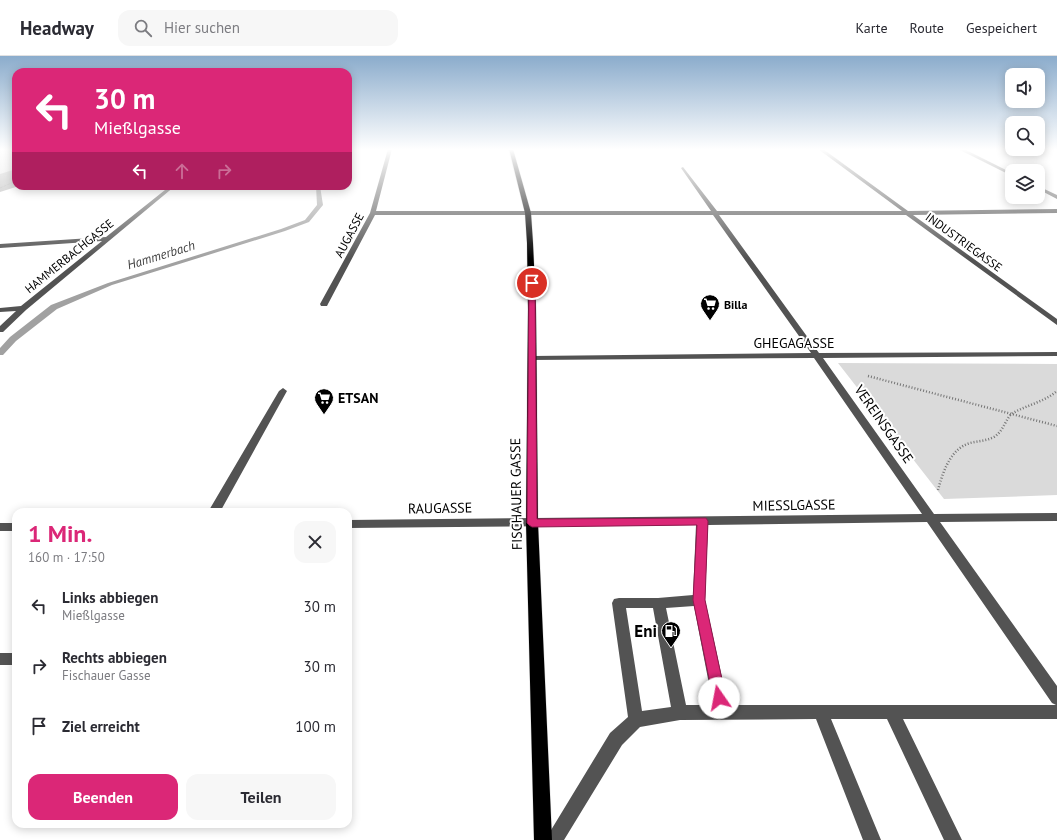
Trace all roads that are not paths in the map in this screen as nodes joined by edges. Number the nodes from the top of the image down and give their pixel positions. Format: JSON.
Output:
{"nodes":[{"id":1,"x":380,"y":186,"type":"edge"},
{"id":2,"x":521,"y":186,"type":"edge"},
{"id":3,"x":695,"y":186,"type":"edge"},
{"id":4,"x":869,"y":186,"type":"edge"},
{"id":5,"x":168,"y":190,"type":"edge"},
{"id":6,"x":1045,"y":190,"type":"edge"},
{"id":7,"x":1057,"y":196,"type":"edge"},
{"id":8,"x":1057,"y":211,"type":"edge"},
{"id":9,"x":373,"y":213,"type":"junction"},
{"id":10,"x":528,"y":213,"type":"junction"},
{"id":11,"x":714,"y":213,"type":"junction"},
{"id":12,"x":905,"y":213,"type":"junction"},
{"id":13,"x":106,"y":239,"type":"junction"},
{"id":14,"x":0,"y":246,"type":"edge"},
{"id":15,"x":324,"y":304,"type":"dead end"},
{"id":16,"x":23,"y":308,"type":"junction"},
{"id":17,"x":0,"y":310,"type":"edge"},
{"id":18,"x":1057,"y":323,"type":"edge"},
{"id":19,"x":0,"y":330,"type":"edge"},
{"id":20,"x":1057,"y":354,"type":"edge"},
{"id":21,"x":817,"y":356,"type":"junction"},
{"id":22,"x":532,"y":358,"type":"junction"},
{"id":23,"x":283,"y":391,"type":"dead end"},
{"id":24,"x":216,"y":508,"type":"edge"},
{"id":25,"x":1057,"y":517,"type":"edge"},
{"id":26,"x":930,"y":518,"type":"junction"},
{"id":27,"x":702,"y":521,"type":"junction"},
{"id":28,"x":532,"y":523,"type":"junction"},
{"id":29,"x":352,"y":524,"type":"edge"},
{"id":30,"x":0,"y":527,"type":"edge"},
{"id":31,"x":12,"y":527,"type":"edge"},
{"id":32,"x":699,"y":600,"type":"junction"},
{"id":33,"x":658,"y":602,"type":"junction"},
{"id":34,"x":0,"y":659,"type":"edge"},
{"id":35,"x":12,"y":659,"type":"edge"},
{"id":36,"x":1057,"y":698,"type":"edge"},
{"id":37,"x":680,"y":712,"type":"junction"},
{"id":38,"x":722,"y":712,"type":"junction"},
{"id":39,"x":1057,"y":712,"type":"edge"},
{"id":40,"x":821,"y":713,"type":"junction"},
{"id":41,"x":892,"y":713,"type":"junction"},
{"id":42,"x":636,"y":720,"type":"junction"},
{"id":43,"x":543,"y":840,"type":"edge"},
{"id":44,"x":554,"y":840,"type":"edge"},
{"id":45,"x":872,"y":840,"type":"edge"},
{"id":46,"x":953,"y":840,"type":"edge"}],
"edges":[{"from":1,"to":9,"type":"street","name":"AUGASSE"},
{"from":2,"to":10,"type":"main road","name":"FISCHAUER GASSE"},
{"from":3,"to":11,"type":"street","name":"VEREINSGASSE"},
{"from":4,"to":12,"type":"street","name":"INDUSTRIEGASSE"},
{"from":5,"to":13,"type":"street","name":"HAMMERBACHGASSE"},
{"from":6,"to":7,"type":"street"},
{"from":8,"to":12,"type":"street"},
{"from":9,"to":10,"type":"street"},
{"from":9,"to":15,"type":"street","name":"AUGASSE"},
{"from":10,"to":11,"type":"street"},
{"from":10,"to":22,"type":"main road","name":"FISCHAUER GASSE"},
{"from":11,"to":12,"type":"street"},
{"from":11,"to":21,"type":"street","name":"VEREINSGASSE"},
{"from":12,"to":18,"type":"street","name":"INDUSTRIEGASSE"},
{"from":13,"to":14,"type":"street"},
{"from":13,"to":16,"type":"street","name":"HAMMERBACHGASSE"},
{"from":16,"to":17,"type":"street"},
{"from":16,"to":19,"type":"street","name":"HAMMERBACHGASSE"},
{"from":20,"to":21,"type":"street","name":"GHEGAGASSE"},
{"from":21,"to":22,"type":"street","name":"GHEGAGASSE"},
{"from":21,"to":26,"type":"street","name":"VEREINSGASSE"},
{"from":22,"to":28,"type":"main road","name":"FISCHAUER GASSE"},
{"from":23,"to":24,"type":"street"},
{"from":25,"to":26,"type":"street","name":"MIESSLGASSE"},
{"from":26,"to":27,"type":"street","name":"MIESSLGASSE"},
{"from":26,"to":36,"type":"street","name":"VEREINSGASSE"},
{"from":27,"to":28,"type":"street","name":"MIESSLGASSE"},
{"from":27,"to":32,"type":"street"},
{"from":28,"to":29,"type":"street","name":"RAUGASSE"},
{"from":28,"to":43,"type":"main road","name":"FISCHAUER GASSE"},
{"from":30,"to":31,"type":"street"},
{"from":32,"to":33,"type":"street"},
{"from":32,"to":38,"type":"street"},
{"from":33,"to":37,"type":"street"},
{"from":33,"to":42,"type":"street"},
{"from":34,"to":35,"type":"street"},
{"from":37,"to":38,"type":"street"},
{"from":37,"to":42,"type":"street"},
{"from":38,"to":40,"type":"street"},
{"from":39,"to":41,"type":"street"},
{"from":40,"to":41,"type":"street"},
{"from":40,"to":45,"type":"street"},
{"from":41,"to":46,"type":"street"},
{"from":42,"to":44,"type":"street"}]}
